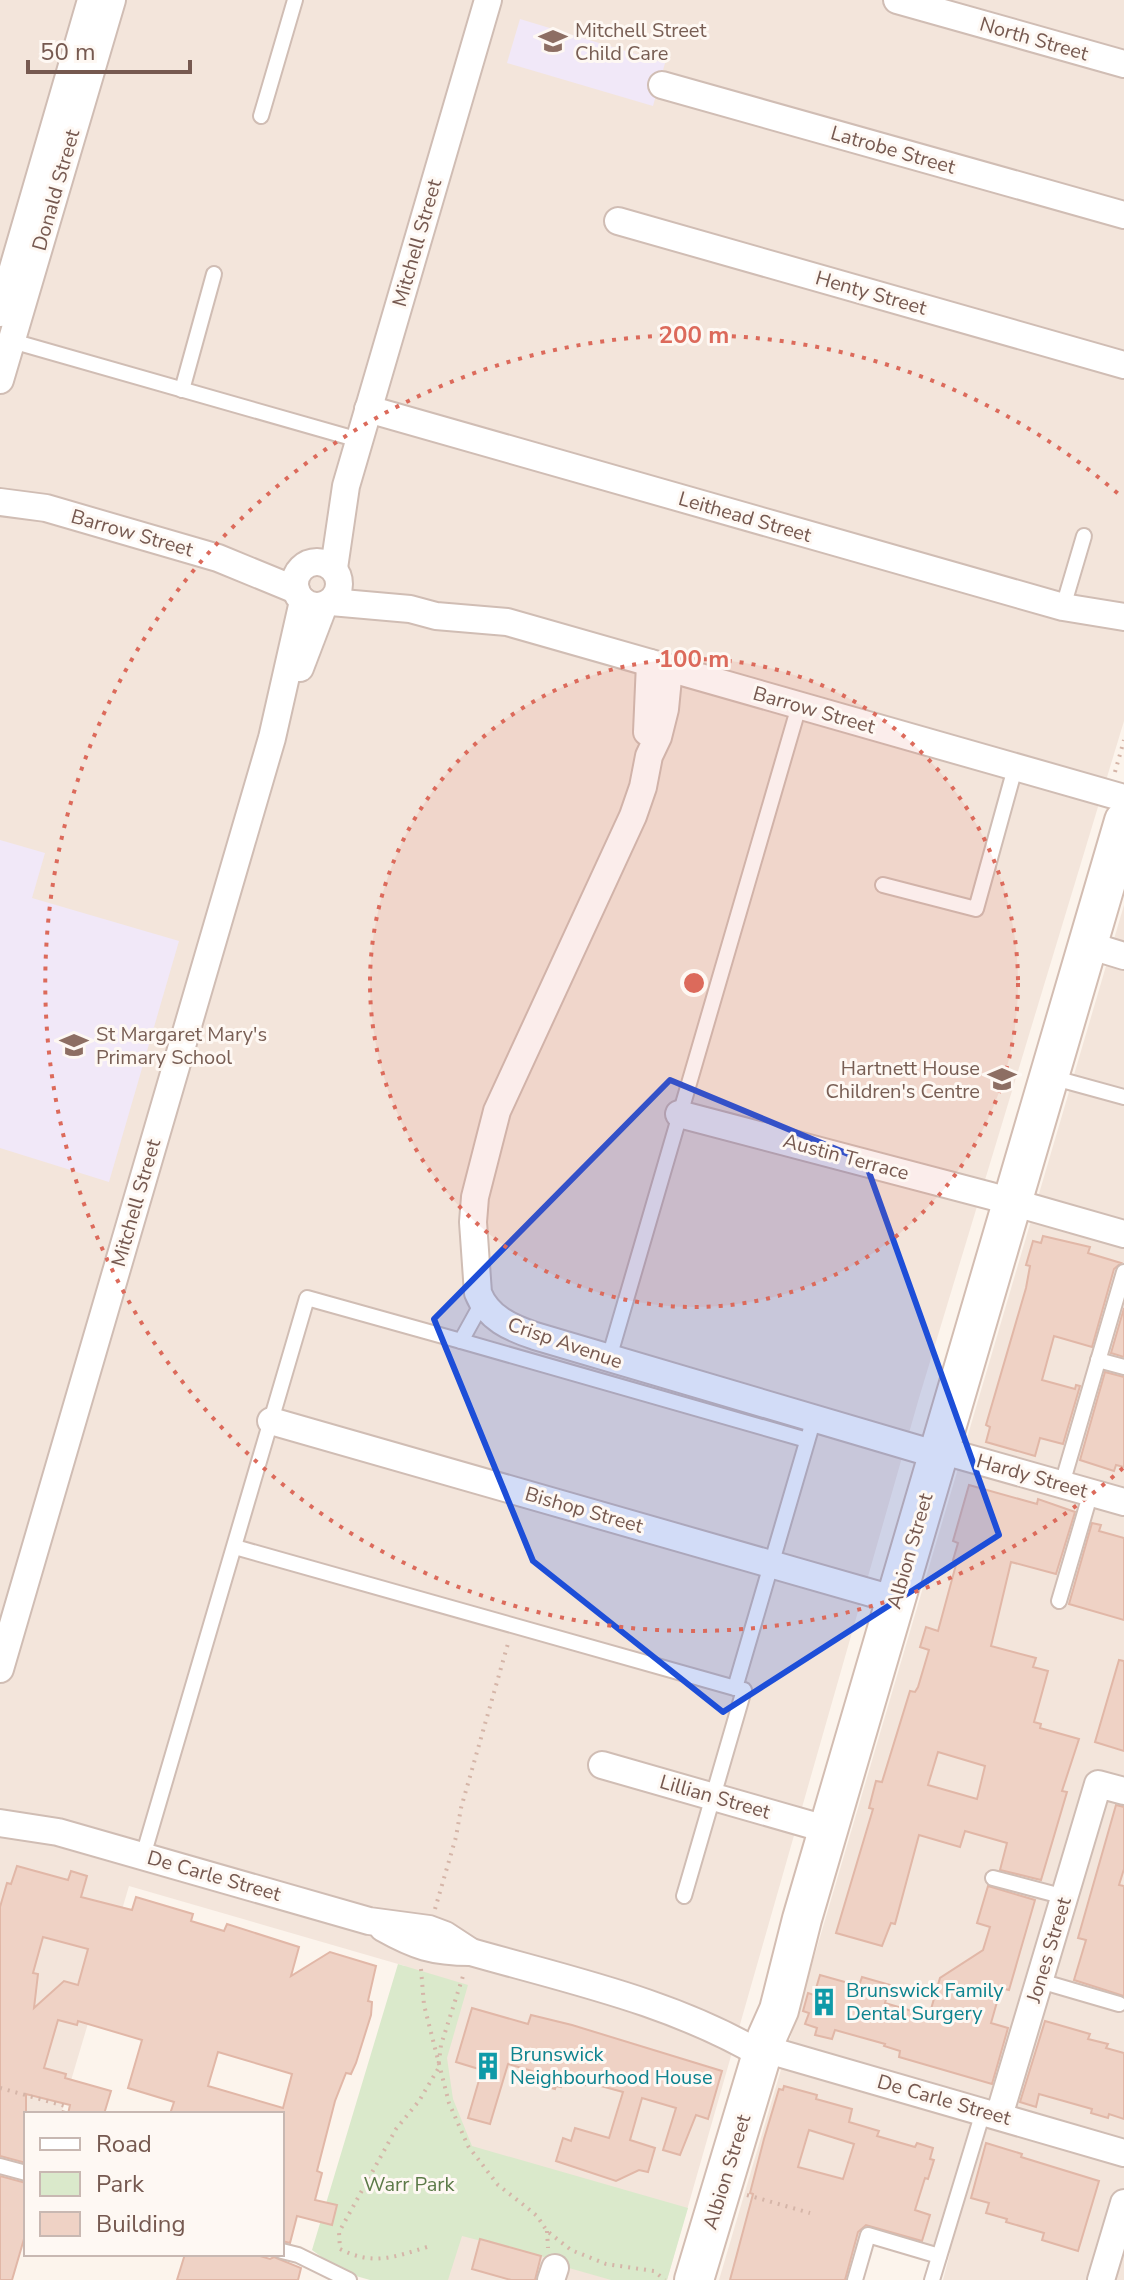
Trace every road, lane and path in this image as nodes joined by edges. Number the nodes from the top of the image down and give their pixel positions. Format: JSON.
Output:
{"nodes":[{"id":1,"x":91,"y":0,"type":"edge"},
{"id":2,"x":112,"y":0,"type":"edge"},
{"id":3,"x":295,"y":0,"type":"edge"},
{"id":4,"x":488,"y":0,"type":"edge"},
{"id":5,"x":897,"y":0,"type":"edge"},
{"id":6,"x":1124,"y":64,"type":"edge"},
{"id":7,"x":662,"y":85,"type":"dead end"},
{"id":8,"x":261,"y":116,"type":"dead end"},
{"id":9,"x":1124,"y":215,"type":"edge"},
{"id":10,"x":618,"y":221,"type":"dead end"},
{"id":11,"x":214,"y":274,"type":"dead end"},
{"id":12,"x":0,"y":313,"type":"edge"},
{"id":13,"x":12,"y":341,"type":"junction"},
{"id":14,"x":1124,"y":365,"type":"edge"},
{"id":15,"x":0,"y":380,"type":"edge"},
{"id":16,"x":182,"y":390,"type":"junction"},
{"id":17,"x":368,"y":409,"type":"junction"},
{"id":18,"x":359,"y":440,"type":"junction"},
{"id":19,"x":0,"y":483,"type":"edge"},
{"id":20,"x":0,"y":502,"type":"edge"},
{"id":21,"x":46,"y":508,"type":"junction"},
{"id":22,"x":1084,"y":536,"type":"dead end"},
{"id":23,"x":317,"y":583,"type":"junction"},
{"id":24,"x":1063,"y":607,"type":"junction"},
{"id":25,"x":1122,"y":616,"type":"edge"},
{"id":26,"x":659,"y":665,"type":"junction"},
{"id":27,"x":799,"y":706,"type":"junction"},
{"id":28,"x":1124,"y":740,"type":"edge"},
{"id":29,"x":1015,"y":768,"type":"junction"},
{"id":30,"x":1119,"y":804,"type":"edge"},
{"id":31,"x":883,"y":885,"type":"dead end"},
{"id":32,"x":1106,"y":950,"type":"edge"},
{"id":33,"x":1049,"y":1077,"type":"junction"},
{"id":34,"x":1124,"y":1097,"type":"edge"},
{"id":35,"x":679,"y":1114,"type":"junction"},
{"id":36,"x":1012,"y":1203,"type":"junction"},
{"id":37,"x":1124,"y":1234,"type":"edge"},
{"id":38,"x":1124,"y":1272,"type":"edge"},
{"id":39,"x":482,"y":1303,"type":"junction"},
{"id":40,"x":461,"y":1341,"type":"junction"},
{"id":41,"x":609,"y":1358,"type":"junction"},
{"id":42,"x":1098,"y":1360,"type":"junction"},
{"id":43,"x":1124,"y":1367,"type":"edge"},
{"id":44,"x":658,"y":1386,"type":"junction"},
{"id":45,"x":271,"y":1421,"type":"junction"},
{"id":46,"x":810,"y":1429,"type":"junction"},
{"id":47,"x":939,"y":1452,"type":"junction"},
{"id":48,"x":1062,"y":1484,"type":"junction"},
{"id":49,"x":1091,"y":1492,"type":"junction"},
{"id":50,"x":1124,"y":1502,"type":"edge"},
{"id":51,"x":235,"y":1547,"type":"junction"},
{"id":52,"x":771,"y":1564,"type":"junction"},
{"id":53,"x":896,"y":1600,"type":"junction"},
{"id":54,"x":1059,"y":1601,"type":"dead end"},
{"id":55,"x":513,"y":1626,"type":"junction"},
{"id":56,"x":0,"y":1669,"type":"edge"},
{"id":57,"x":735,"y":1688,"type":"junction"},
{"id":58,"x":602,"y":1765,"type":"dead end"},
{"id":59,"x":1124,"y":1791,"type":"edge"},
{"id":60,"x":713,"y":1796,"type":"junction"},
{"id":61,"x":0,"y":1805,"type":"edge"},
{"id":62,"x":0,"y":1823,"type":"edge"},
{"id":63,"x":829,"y":1830,"type":"junction"},
{"id":64,"x":58,"y":1832,"type":"junction"},
{"id":65,"x":143,"y":1856,"type":"junction"},
{"id":66,"x":993,"y":1878,"type":"dead end"},
{"id":67,"x":684,"y":1896,"type":"dead end"},
{"id":68,"x":1065,"y":1897,"type":"junction"},
{"id":69,"x":427,"y":1939,"type":"junction"},
{"id":70,"x":471,"y":1952,"type":"junction"},
{"id":71,"x":1040,"y":1981,"type":"junction"},
{"id":72,"x":1119,"y":2004,"type":"dead end"},
{"id":73,"x":765,"y":2046,"type":"junction"},
{"id":74,"x":438,"y":2069,"type":"junction"},
{"id":75,"x":0,"y":2088,"type":"edge"},
{"id":76,"x":64,"y":2112,"type":"edge"},
{"id":77,"x":991,"y":2114,"type":"junction"},
{"id":78,"x":1124,"y":2153,"type":"edge"},
{"id":79,"x":0,"y":2166,"type":"edge"},
{"id":80,"x":24,"y":2172,"type":"edge"},
{"id":81,"x":740,"y":2193,"type":"dead end"},
{"id":82,"x":1124,"y":2203,"type":"edge"},
{"id":83,"x":810,"y":2213,"type":"dead end"},
{"id":84,"x":427,"y":2247,"type":"dead end"},
{"id":85,"x":284,"y":2252,"type":"edge"},
{"id":86,"x":939,"y":2256,"type":"junction"},
{"id":87,"x":349,"y":2280,"type":"edge"},
{"id":88,"x":665,"y":2280,"type":"edge"},
{"id":89,"x":694,"y":2280,"type":"edge"},
{"id":90,"x":855,"y":2280,"type":"edge"},
{"id":91,"x":932,"y":2280,"type":"edge"},
{"id":92,"x":1101,"y":2280,"type":"edge"}],
"edges":[{"from":1,"to":12,"type":"street","name":"Donald Street"},
{"from":2,"to":13,"type":"street","name":"Donald Street"},
{"from":3,"to":8,"type":"lane"},
{"from":4,"to":17,"type":"street","name":"Mitchell Street"},
{"from":5,"to":6,"type":"street","name":"North Street"},
{"from":7,"to":9,"type":"street","name":"Latrobe Street"},
{"from":10,"to":14,"type":"street","name":"Henty Street"},
{"from":11,"to":16,"type":"lane"},
{"from":13,"to":15,"type":"street","name":"Donald Street"},
{"from":13,"to":16,"type":"lane"},
{"from":16,"to":18,"type":"lane"},
{"from":17,"to":18,"type":"street","name":"Mitchell Street"},
{"from":17,"to":24,"type":"street","name":"Leithead Street"},
{"from":18,"to":23,"type":"street","name":"Mitchell Street"},
{"from":19,"to":21,"type":"street","name":"Barrow Street"},
{"from":20,"to":21,"type":"street","name":"Barrow Street"},
{"from":21,"to":23,"type":"street","name":"Barrow Street"},
{"from":22,"to":24,"type":"lane"},
{"from":23,"to":26,"type":"street","name":"Barrow Street"},
{"from":23,"to":56,"type":"street","name":"Mitchell Street"},
{"from":24,"to":25,"type":"street","name":"Leithead Street"},
{"from":26,"to":27,"type":"street","name":"Barrow Street"},
{"from":26,"to":39,"type":"street"},
{"from":27,"to":29,"type":"street","name":"Barrow Street"},
{"from":27,"to":35,"type":"lane"},
{"from":28,"to":30,"type":"path"},
{"from":29,"to":30,"type":"street","name":"Barrow Street"},
{"from":29,"to":31,"type":"lane"},
{"from":30,"to":32,"type":"street","name":"Albion Street"},
{"from":32,"to":33,"type":"street","name":"Albion Street"},
{"from":33,"to":34,"type":"lane"},
{"from":33,"to":36,"type":"street","name":"Albion Street"},
{"from":35,"to":36,"type":"street","name":"Austin Terrace"},
{"from":35,"to":41,"type":"lane"},
{"from":36,"to":37,"type":"street","name":"Austin Terrace"},
{"from":36,"to":47,"type":"street","name":"Albion Street"},
{"from":38,"to":42,"type":"lane"},
{"from":39,"to":40,"type":"lane"},
{"from":39,"to":41,"type":"street","name":"Crisp Avenue"},
{"from":40,"to":44,"type":"lane"},
{"from":40,"to":45,"type":"lane"},
{"from":41,"to":44,"type":"street","name":"Crisp Avenue"},
{"from":42,"to":43,"type":"lane"},
{"from":42,"to":48,"type":"lane"},
{"from":44,"to":46,"type":"street","name":"Crisp Avenue"},
{"from":45,"to":51,"type":"lane"},
{"from":45,"to":52,"type":"street","name":"Bishop Street"},
{"from":46,"to":47,"type":"street","name":"Crisp Avenue"},
{"from":46,"to":52,"type":"lane"},
{"from":47,"to":48,"type":"street","name":"Hardy Street"},
{"from":47,"to":53,"type":"street","name":"Albion Street"},
{"from":48,"to":49,"type":"street","name":"Hardy Street"},
{"from":49,"to":50,"type":"street","name":"Hardy Street"},
{"from":49,"to":54,"type":"lane"},
{"from":51,"to":55,"type":"lane"},
{"from":51,"to":65,"type":"lane"},
{"from":52,"to":53,"type":"street","name":"Bishop Street"},
{"from":52,"to":57,"type":"lane"},
{"from":53,"to":63,"type":"street","name":"Albion Street"},
{"from":55,"to":57,"type":"lane"},
{"from":55,"to":69,"type":"path"},
{"from":57,"to":60,"type":"lane"},
{"from":58,"to":60,"type":"street","name":"Lillian Street"},
{"from":59,"to":68,"type":"street","name":"Jones Street"},
{"from":60,"to":63,"type":"street","name":"Lillian Street"},
{"from":60,"to":67,"type":"lane"},
{"from":61,"to":64,"type":"street","name":"De Carle Street"},
{"from":62,"to":64,"type":"street","name":"De Carle Street"},
{"from":63,"to":73,"type":"street","name":"Albion Street"},
{"from":64,"to":65,"type":"street","name":"De Carle Street"},
{"from":65,"to":69,"type":"street","name":"De Carle Street"},
{"from":66,"to":68,"type":"lane"},
{"from":68,"to":71,"type":"street","name":"Jones Street"},
{"from":69,"to":70,"type":"street","name":"De Carle Street"},
{"from":69,"to":74,"type":"path"},
{"from":70,"to":73,"type":"street","name":"De Carle Street"},
{"from":70,"to":74,"type":"path"},
{"from":71,"to":72,"type":"lane"},
{"from":71,"to":77,"type":"street","name":"Jones Street"},
{"from":73,"to":77,"type":"street","name":"De Carle Street"},
{"from":73,"to":89,"type":"street","name":"Albion Street"},
{"from":74,"to":84,"type":"path"},
{"from":74,"to":88,"type":"path"},
{"from":75,"to":76,"type":"path"},
{"from":77,"to":78,"type":"street","name":"De Carle Street"},
{"from":77,"to":86,"type":"lane","name":"Jones Street"},
{"from":79,"to":80,"type":"lane"},
{"from":81,"to":83,"type":"path"},
{"from":82,"to":92,"type":"street"},
{"from":85,"to":87,"type":"lane"},
{"from":86,"to":90,"type":"lane"},
{"from":86,"to":91,"type":"lane","name":"Jones Street"}]}
